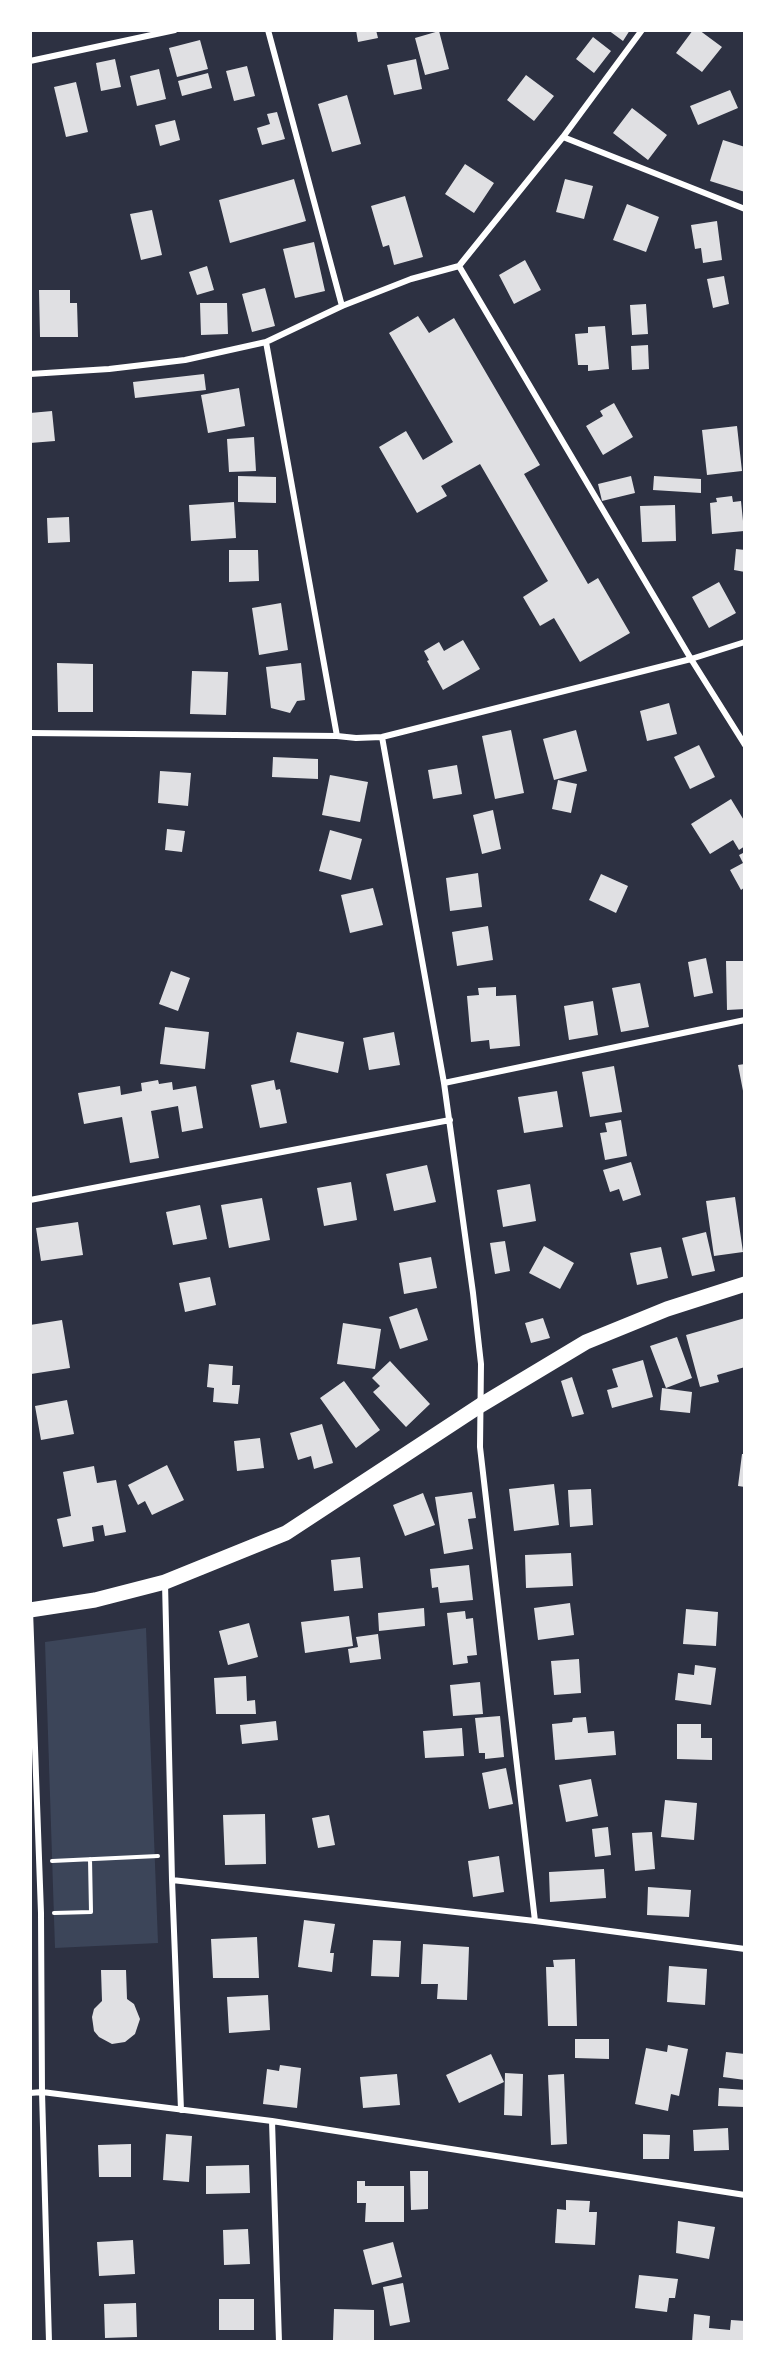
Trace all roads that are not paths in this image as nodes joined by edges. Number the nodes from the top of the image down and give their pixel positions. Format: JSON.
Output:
{"nodes":[{"id":1,"x":175,"y":30,"type":"edge"},
{"id":2,"x":268,"y":30,"type":"edge"},
{"id":3,"x":642,"y":30,"type":"edge"},
{"id":4,"x":30,"y":61,"type":"edge"},
{"id":5,"x":563,"y":137,"type":"junction"},
{"id":6,"x":745,"y":209,"type":"edge"},
{"id":7,"x":459,"y":266,"type":"junction"},
{"id":8,"x":342,"y":306,"type":"junction"},
{"id":9,"x":266,"y":342,"type":"junction"},
{"id":10,"x":30,"y":374,"type":"edge"},
{"id":11,"x":745,"y":642,"type":"edge"},
{"id":12,"x":691,"y":659,"type":"junction"},
{"id":13,"x":30,"y":733,"type":"edge"},
{"id":14,"x":337,"y":736,"type":"junction"},
{"id":15,"x":382,"y":737,"type":"junction"},
{"id":16,"x":745,"y":745,"type":"edge"},
{"id":17,"x":745,"y":1020,"type":"edge"},
{"id":18,"x":444,"y":1083,"type":"junction"},
{"id":19,"x":450,"y":1120,"type":"junction"},
{"id":20,"x":30,"y":1200,"type":"edge"},
{"id":21,"x":745,"y":1284,"type":"edge"},
{"id":22,"x":481,"y":1405,"type":"junction"},
{"id":23,"x":165,"y":1582,"type":"junction"},
{"id":24,"x":30,"y":1609,"type":"edge"},
{"id":25,"x":172,"y":1880,"type":"junction"},
{"id":26,"x":535,"y":1921,"type":"junction"},
{"id":27,"x":745,"y":1949,"type":"edge"},
{"id":28,"x":42,"y":2092,"type":"junction"},
{"id":29,"x":30,"y":2093,"type":"edge"},
{"id":30,"x":181,"y":2110,"type":"junction"},
{"id":31,"x":272,"y":2121,"type":"junction"},
{"id":32,"x":745,"y":2195,"type":"edge"},
{"id":33,"x":50,"y":2342,"type":"edge"},
{"id":34,"x":279,"y":2342,"type":"edge"}],
"edges":[{"from":1,"to":4,"type":"street"},
{"from":2,"to":8,"type":"street"},
{"from":3,"to":5,"type":"street"},
{"from":5,"to":6,"type":"street"},
{"from":5,"to":7,"type":"street"},
{"from":7,"to":8,"type":"street"},
{"from":7,"to":12,"type":"street"},
{"from":8,"to":9,"type":"street"},
{"from":9,"to":10,"type":"street"},
{"from":9,"to":14,"type":"street"},
{"from":11,"to":12,"type":"street"},
{"from":12,"to":15,"type":"street"},
{"from":12,"to":16,"type":"street"},
{"from":13,"to":14,"type":"street"},
{"from":14,"to":15,"type":"street"},
{"from":15,"to":18,"type":"street"},
{"from":17,"to":18,"type":"street"},
{"from":18,"to":19,"type":"street"},
{"from":19,"to":20,"type":"street"},
{"from":19,"to":22,"type":"street"},
{"from":21,"to":22,"type":"main road"},
{"from":22,"to":23,"type":"main road"},
{"from":22,"to":26,"type":"street"},
{"from":23,"to":24,"type":"main road"},
{"from":23,"to":25,"type":"street"},
{"from":24,"to":28,"type":"street"},
{"from":25,"to":26,"type":"street"},
{"from":25,"to":30,"type":"street"},
{"from":26,"to":27,"type":"street"},
{"from":28,"to":29,"type":"street"},
{"from":28,"to":30,"type":"street"},
{"from":28,"to":33,"type":"street"},
{"from":30,"to":31,"type":"street"},
{"from":31,"to":32,"type":"street"},
{"from":31,"to":34,"type":"street"}]}
